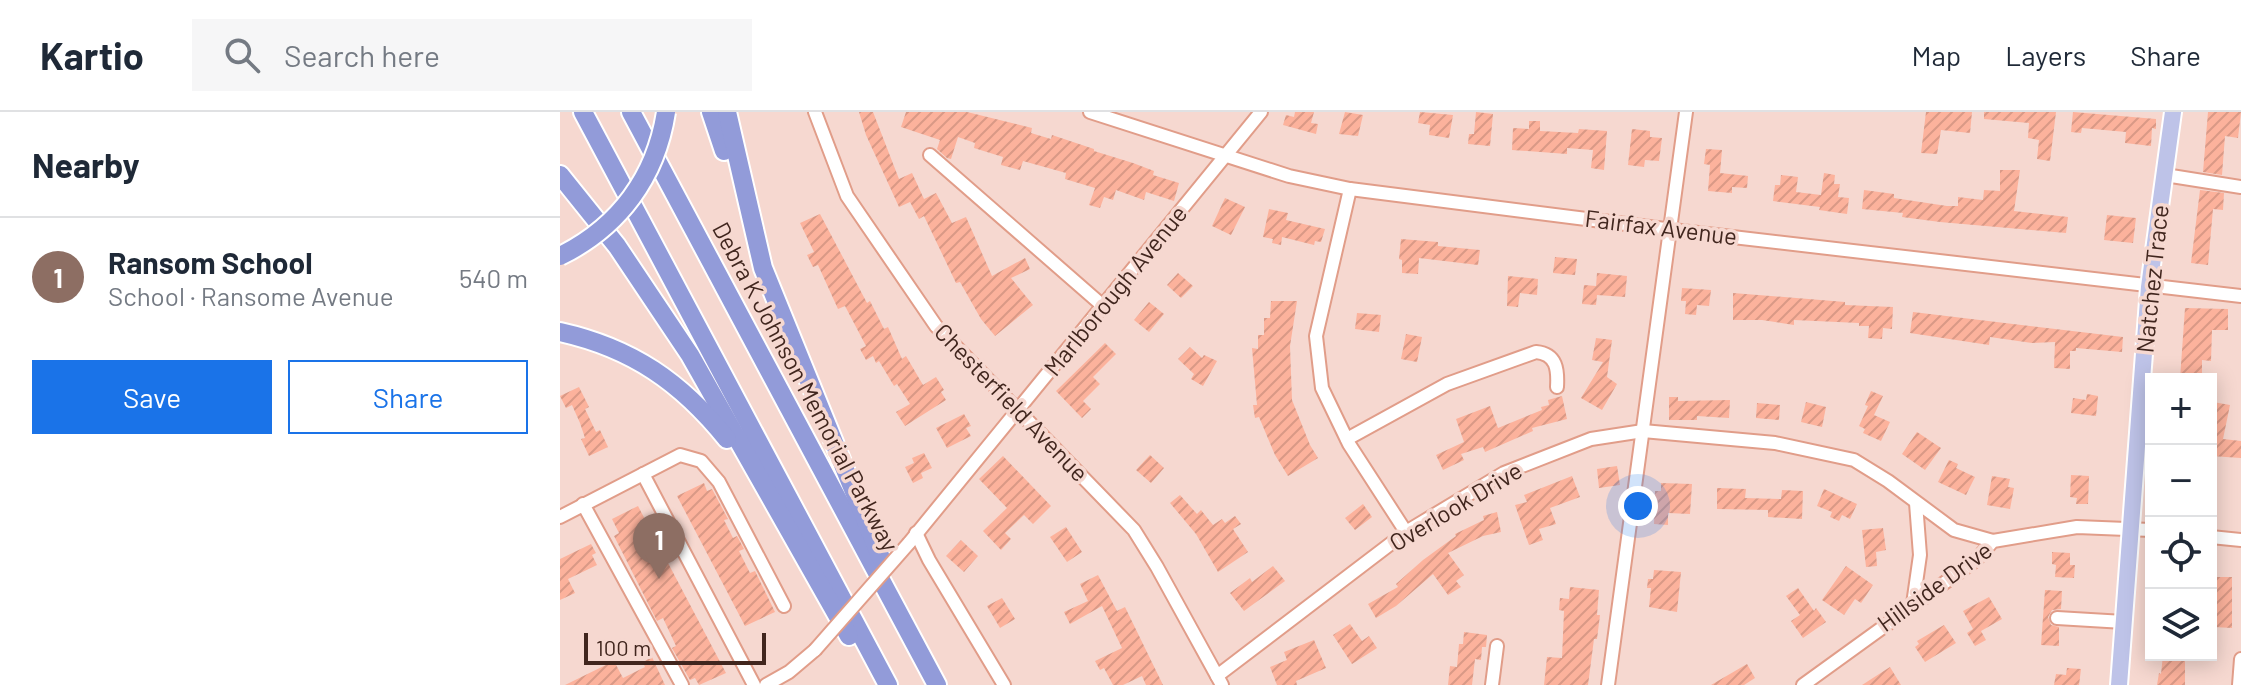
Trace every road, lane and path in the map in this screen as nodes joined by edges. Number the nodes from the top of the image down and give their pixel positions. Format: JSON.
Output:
{"nodes":[{"id":1,"x":583,"y":112,"type":"edge"},
{"id":2,"x":631,"y":112,"type":"edge"},
{"id":3,"x":666,"y":112,"type":"edge"},
{"id":4,"x":711,"y":112,"type":"edge"},
{"id":5,"x":727,"y":112,"type":"edge"},
{"id":6,"x":815,"y":112,"type":"edge"},
{"id":7,"x":1090,"y":112,"type":"edge"},
{"id":8,"x":1261,"y":112,"type":"edge"},
{"id":9,"x":1686,"y":112,"type":"edge"},
{"id":10,"x":2173,"y":112,"type":"edge"},
{"id":11,"x":930,"y":155,"type":"dead end"},
{"id":12,"x":1226,"y":157,"type":"junction"},
{"id":13,"x":560,"y":175,"type":"edge"},
{"id":14,"x":2165,"y":175,"type":"junction"},
{"id":15,"x":2241,"y":187,"type":"edge"},
{"id":16,"x":1350,"y":189,"type":"junction"},
{"id":17,"x":1670,"y":229,"type":"junction"},
{"id":18,"x":755,"y":240,"type":"junction"},
{"id":19,"x":560,"y":256,"type":"edge"},
{"id":20,"x":2149,"y":287,"type":"junction"},
{"id":21,"x":2241,"y":296,"type":"edge"},
{"id":22,"x":1103,"y":306,"type":"junction"},
{"id":23,"x":560,"y":332,"type":"edge"},
{"id":24,"x":1557,"y":387,"type":"dead end"},
{"id":25,"x":1017,"y":412,"type":"junction"},
{"id":26,"x":1643,"y":431,"type":"junction"},
{"id":27,"x":1347,"y":439,"type":"junction"},
{"id":28,"x":643,"y":474,"type":"junction"},
{"id":29,"x":758,"y":479,"type":"junction"},
{"id":30,"x":1916,"y":503,"type":"junction"},
{"id":31,"x":583,"y":504,"type":"junction"},
{"id":32,"x":560,"y":517,"type":"edge"},
{"id":33,"x":2131,"y":527,"type":"junction"},
{"id":34,"x":2145,"y":529,"type":"edge"},
{"id":35,"x":1406,"y":532,"type":"junction"},
{"id":36,"x":912,"y":538,"type":"junction"},
{"id":37,"x":2217,"y":538,"type":"edge"},
{"id":38,"x":2241,"y":540,"type":"edge"},
{"id":39,"x":1993,"y":541,"type":"junction"},
{"id":40,"x":1913,"y":604,"type":"junction"},
{"id":41,"x":784,"y":606,"type":"dead end"},
{"id":42,"x":2057,"y":618,"type":"dead end"},
{"id":43,"x":2124,"y":622,"type":"junction"},
{"id":44,"x":1497,"y":646,"type":"dead end"},
{"id":45,"x":920,"y":652,"type":"junction"},
{"id":46,"x":2241,"y":659,"type":"edge"},
{"id":47,"x":1220,"y":681,"type":"edge"},
{"id":48,"x":682,"y":685,"type":"edge"},
{"id":49,"x":754,"y":685,"type":"edge"},
{"id":50,"x":766,"y":685,"type":"edge"},
{"id":51,"x":877,"y":685,"type":"edge"},
{"id":52,"x":888,"y":685,"type":"edge"},
{"id":53,"x":937,"y":685,"type":"edge"},
{"id":54,"x":1004,"y":685,"type":"edge"},
{"id":55,"x":1492,"y":685,"type":"edge"},
{"id":56,"x":1608,"y":685,"type":"edge"},
{"id":57,"x":1803,"y":685,"type":"edge"},
{"id":58,"x":2119,"y":685,"type":"edge"},
{"id":59,"x":2239,"y":685,"type":"edge"}],
"edges":[{"from":1,"to":52,"type":"highway"},
{"from":2,"to":45,"type":"highway","name":"Debra K Johnson Memorial Parkway"},
{"from":3,"to":19,"type":"highway","bridge":true},
{"from":4,"to":18,"type":"highway"},
{"from":5,"to":18,"type":"highway"},
{"from":6,"to":25,"type":"street","name":"Chesterfield Avenue"},
{"from":7,"to":12,"type":"street","name":"Fairfax Avenue"},
{"from":8,"to":12,"type":"street","name":"Marlborough Avenue"},
{"from":9,"to":17,"type":"street"},
{"from":10,"to":14,"type":"main road","name":"Natchez Trace"},
{"from":11,"to":22,"type":"street"},
{"from":12,"to":16,"type":"street","name":"Fairfax Avenue"},
{"from":12,"to":22,"type":"street","name":"Marlborough Avenue"},
{"from":13,"to":29,"type":"highway"},
{"from":14,"to":15,"type":"street"},
{"from":14,"to":20,"type":"main road","name":"Natchez Trace"},
{"from":16,"to":17,"type":"street","name":"Fairfax Avenue"},
{"from":16,"to":27,"type":"street"},
{"from":17,"to":20,"type":"street","name":"Fairfax Avenue"},
{"from":17,"to":26,"type":"street"},
{"from":18,"to":45,"type":"highway"},
{"from":20,"to":21,"type":"street","name":"Fairfax Avenue"},
{"from":20,"to":33,"type":"main road","name":"Natchez Trace"},
{"from":22,"to":25,"type":"street","name":"Marlborough Avenue"},
{"from":23,"to":29,"type":"highway"},
{"from":24,"to":27,"type":"street"},
{"from":25,"to":36,"type":"street","name":"Marlborough Avenue"},
{"from":25,"to":47,"type":"street","name":"Chesterfield Avenue"},
{"from":26,"to":30,"type":"street","name":"Overlook Drive"},
{"from":26,"to":35,"type":"street","name":"Overlook Drive"},
{"from":26,"to":56,"type":"street"},
{"from":27,"to":35,"type":"street"},
{"from":28,"to":31,"type":"street"},
{"from":28,"to":41,"type":"street"},
{"from":28,"to":49,"type":"street"},
{"from":29,"to":51,"type":"highway"},
{"from":30,"to":39,"type":"street","name":"Overlook Drive"},
{"from":30,"to":40,"type":"street"},
{"from":31,"to":32,"type":"street"},
{"from":31,"to":48,"type":"street"},
{"from":33,"to":34,"type":"street","name":"Hillside Drive"},
{"from":33,"to":39,"type":"street","name":"Hillside Drive"},
{"from":33,"to":43,"type":"main road","name":"Natchez Trace"},
{"from":35,"to":47,"type":"street","name":"Overlook Drive"},
{"from":36,"to":50,"type":"street","name":"Marlborough Avenue","bridge":true},
{"from":36,"to":54,"type":"street"},
{"from":37,"to":38,"type":"street"},
{"from":39,"to":40,"type":"street","name":"Hillside Drive"},
{"from":40,"to":57,"type":"street","name":"Hillside Drive"},
{"from":42,"to":43,"type":"street"},
{"from":43,"to":58,"type":"main road","name":"Natchez Trace"},
{"from":44,"to":55,"type":"street"},
{"from":45,"to":53,"type":"highway","name":"Debra K Johnson Memorial Parkway"},
{"from":46,"to":59,"type":"street"}]}
